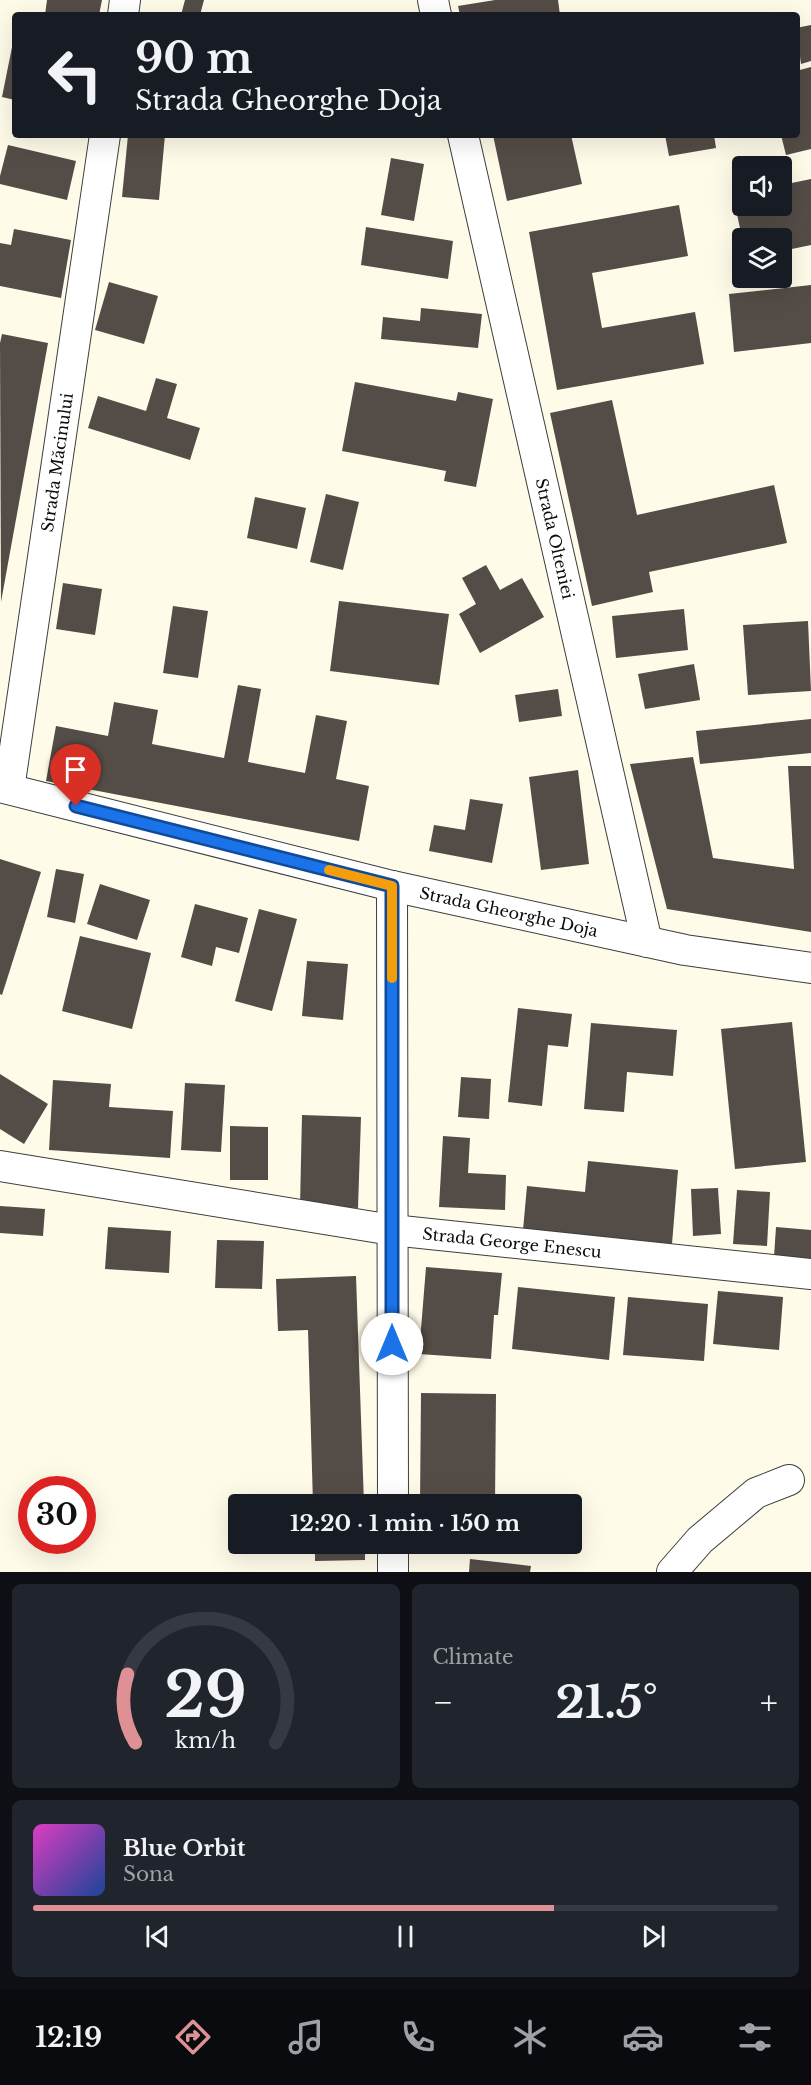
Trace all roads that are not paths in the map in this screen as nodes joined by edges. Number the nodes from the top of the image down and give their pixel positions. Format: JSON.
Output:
{"nodes":[{"id":1,"x":105,"y":138,"type":"edge"},
{"id":2,"x":464,"y":138,"type":"edge"},
{"id":3,"x":4,"y":788,"type":"edge"},
{"id":4,"x":392,"y":886,"type":"junction"},
{"id":5,"x":646,"y":942,"type":"junction"},
{"id":6,"x":811,"y":968,"type":"edge"},
{"id":7,"x":0,"y":1166,"type":"edge"},
{"id":8,"x":392,"y":1230,"type":"junction"},
{"id":9,"x":811,"y":1274,"type":"edge"},
{"id":10,"x":789,"y":1480,"type":"dead end"},
{"id":11,"x":393,"y":1494,"type":"edge"},
{"id":12,"x":393,"y":1554,"type":"edge"},
{"id":13,"x":393,"y":1572,"type":"edge"},
{"id":14,"x":672,"y":1572,"type":"edge"}],
"edges":[{"from":1,"to":3,"type":"street","name":"Strada Măcinului"},
{"from":2,"to":5,"type":"street","name":"Strada Olteniei"},
{"from":3,"to":4,"type":"street","name":"Strada Gheorghe Doja"},
{"from":4,"to":5,"type":"street","name":"Strada Gheorghe Doja"},
{"from":4,"to":8,"type":"street"},
{"from":5,"to":6,"type":"street","name":"Strada Gheorghe Doja"},
{"from":7,"to":8,"type":"street","name":"Strada George Enescu"},
{"from":8,"to":9,"type":"street","name":"Strada George Enescu"},
{"from":8,"to":11,"type":"street"},
{"from":10,"to":14,"type":"street"},
{"from":12,"to":13,"type":"street"}]}
